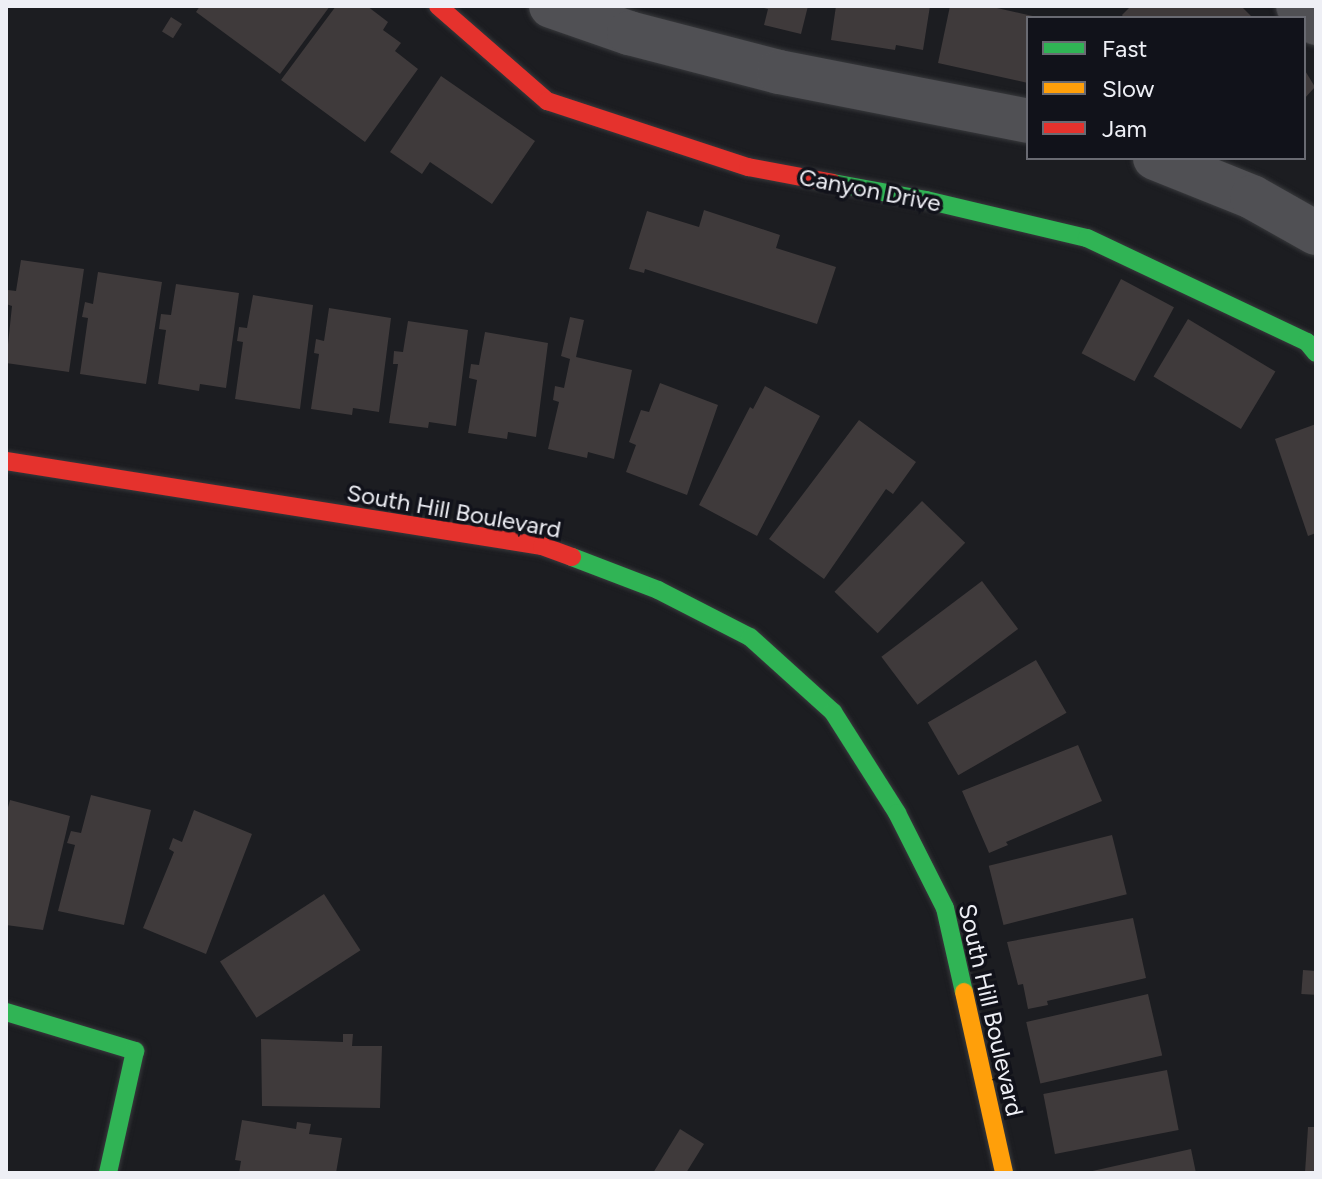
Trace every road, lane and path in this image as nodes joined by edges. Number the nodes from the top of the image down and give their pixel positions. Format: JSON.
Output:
{"nodes":[{"id":1,"x":438,"y":6,"type":"edge"},
{"id":2,"x":551,"y":6,"type":"edge"},
{"id":3,"x":1298,"y":6,"type":"edge"},
{"id":4,"x":1316,"y":23,"type":"edge"},
{"id":5,"x":1026,"y":121,"type":"edge"},
{"id":6,"x":1160,"y":160,"type":"edge"},
{"id":7,"x":1316,"y":233,"type":"edge"},
{"id":8,"x":1316,"y":353,"type":"edge"},
{"id":9,"x":6,"y":461,"type":"edge"},
{"id":10,"x":6,"y":1012,"type":"edge"},
{"id":11,"x":108,"y":1173,"type":"edge"},
{"id":12,"x":1004,"y":1173,"type":"edge"}],
"edges":[{"from":1,"to":8,"type":"street","name":"Canyon Drive"},
{"from":2,"to":5,"type":"street"},
{"from":3,"to":4,"type":"street"},
{"from":6,"to":7,"type":"street"},
{"from":9,"to":12,"type":"street","name":"South Hill Boulevard"},
{"from":10,"to":11,"type":"street"}]}
